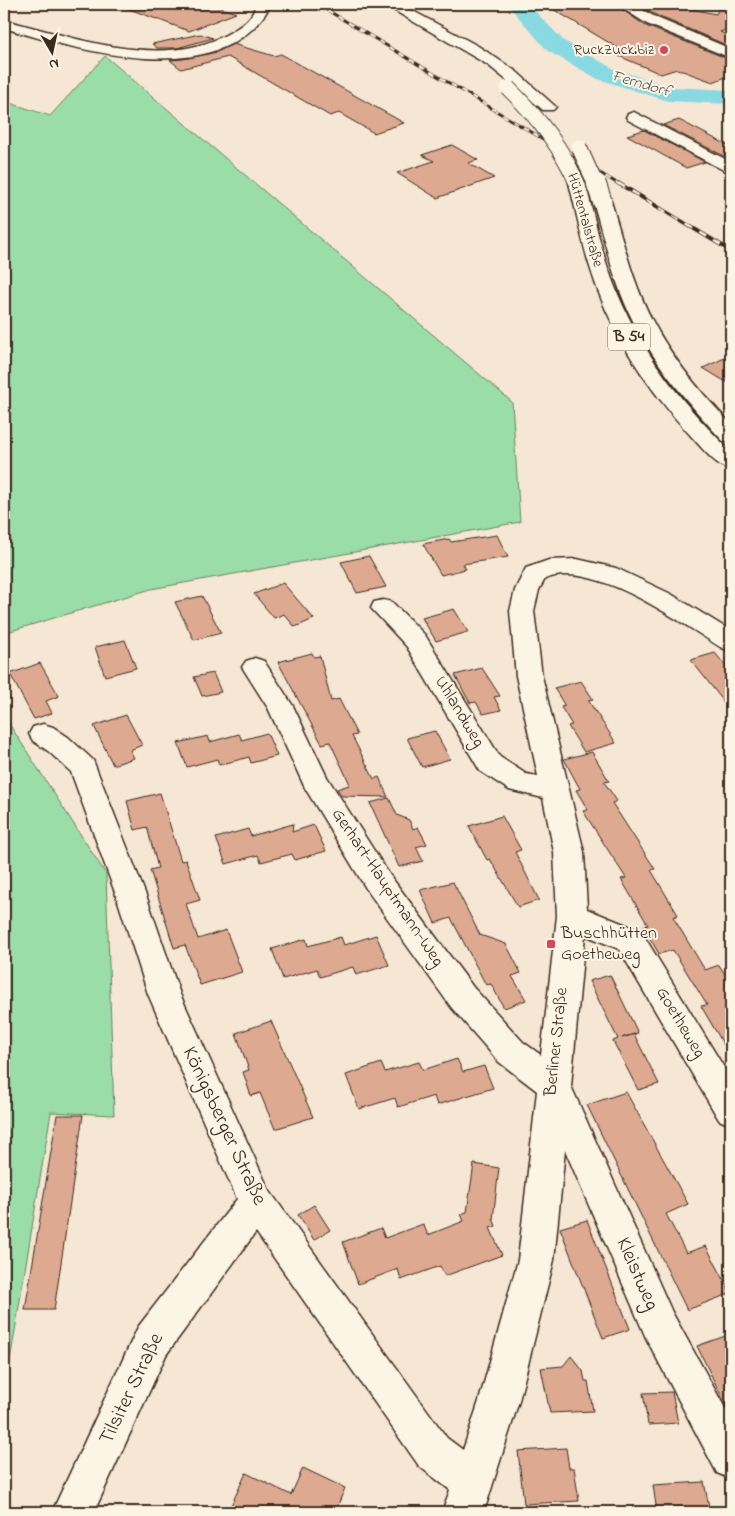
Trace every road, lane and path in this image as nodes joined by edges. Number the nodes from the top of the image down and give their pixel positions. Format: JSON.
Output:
{"nodes":[{"id":1,"x":262,"y":4,"type":"edge"},
{"id":2,"x":623,"y":4,"type":"edge"},
{"id":3,"x":384,"y":6,"type":"edge"},
{"id":4,"x":4,"y":24,"type":"edge"},
{"id":5,"x":731,"y":54,"type":"edge"},
{"id":6,"x":634,"y":117,"type":"dead end"},
{"id":7,"x":560,"y":120,"type":"dead end"},
{"id":8,"x":570,"y":134,"type":"dead end"},
{"id":9,"x":731,"y":168,"type":"edge"},
{"id":10,"x":731,"y":436,"type":"edge"},
{"id":11,"x":731,"y":463,"type":"edge"},
{"id":12,"x":383,"y":608,"type":"dead end"},
{"id":13,"x":731,"y":642,"type":"edge"},
{"id":14,"x":255,"y":667,"type":"dead end"},
{"id":15,"x":43,"y":734,"type":"dead end"},
{"id":16,"x":554,"y":789,"type":"junction"},
{"id":17,"x":572,"y":916,"type":"junction"},
{"id":18,"x":553,"y":1083,"type":"junction"},
{"id":19,"x":731,"y":1109,"type":"edge"},
{"id":20,"x":256,"y":1202,"type":"junction"},
{"id":21,"x":731,"y":1459,"type":"edge"},
{"id":22,"x":468,"y":1497,"type":"edge"},
{"id":23,"x":72,"y":1512,"type":"edge"}],
"edges":[{"from":1,"to":4,"type":"main road"},
{"from":2,"to":5,"type":"main road"},
{"from":3,"to":7,"type":"main road","name":"Hüttentalstraße","number":"B 54"},
{"from":3,"to":11,"type":"main road","name":"Hüttentalstraße","number":"B 54","bridge":true},
{"from":6,"to":9,"type":"main road"},
{"from":8,"to":10,"type":"main road","name":"Hüttentalstraße","number":"B 54","bridge":true},
{"from":12,"to":16,"type":"main road","name":"Uhlandweg"},
{"from":13,"to":16,"type":"main road","name":"Berliner Straße"},
{"from":14,"to":18,"type":"main road","name":"Gerhart-Hauptmann-Weg"},
{"from":15,"to":20,"type":"main road","name":"Königsberger Straße"},
{"from":16,"to":17,"type":"main road","name":"Berliner Straße"},
{"from":17,"to":18,"type":"main road","name":"Berliner Straße"},
{"from":17,"to":19,"type":"main road","name":"Goetheweg"},
{"from":18,"to":21,"type":"main road","name":"Kleistweg"},
{"from":18,"to":22,"type":"main road","name":"Berliner Straße"},
{"from":20,"to":22,"type":"main road","name":"Königsberger Straße"},
{"from":20,"to":23,"type":"main road","name":"Tilsiter Straße"}]}
